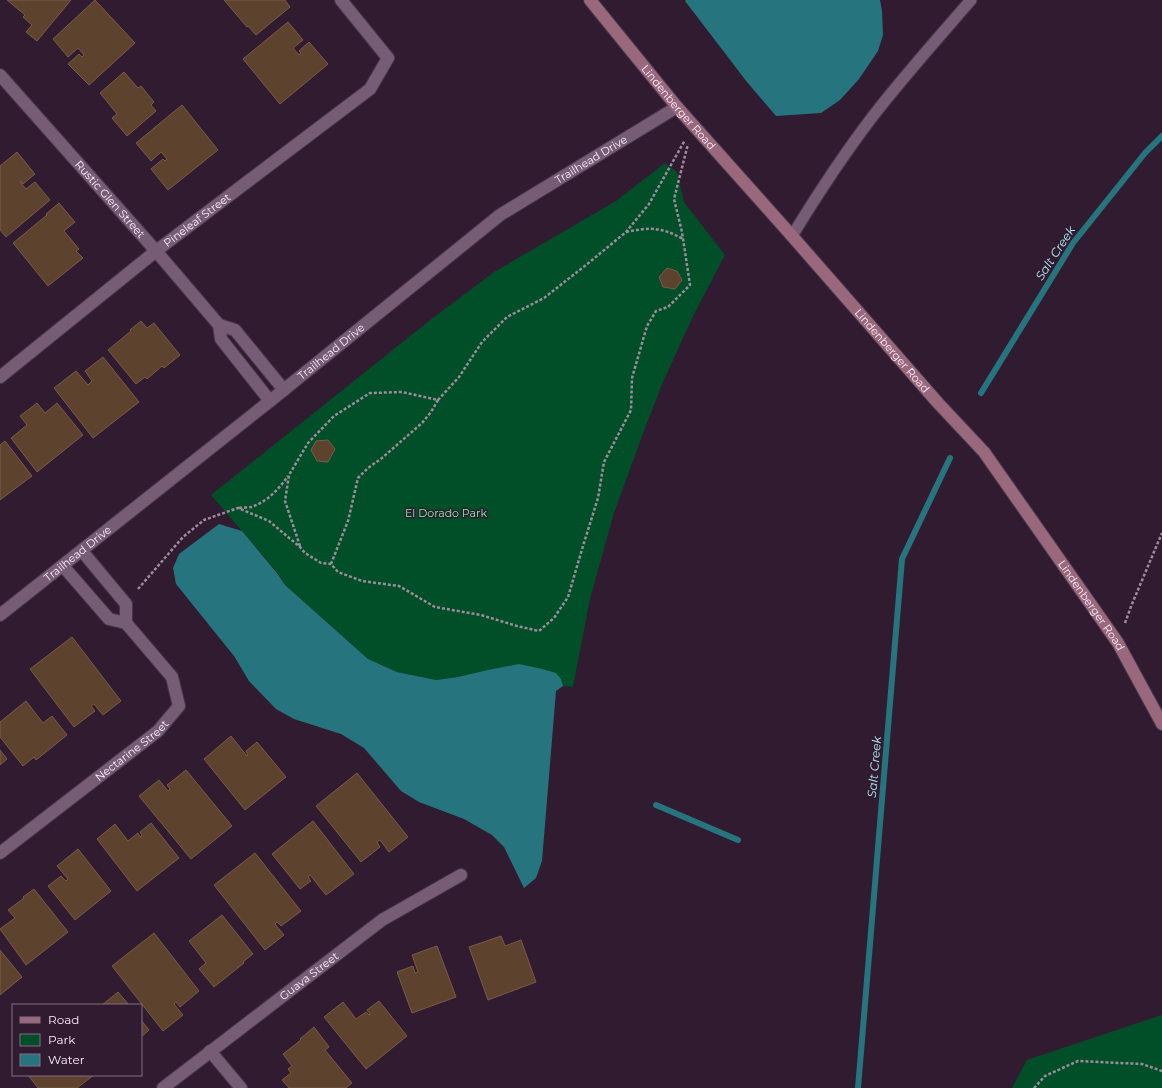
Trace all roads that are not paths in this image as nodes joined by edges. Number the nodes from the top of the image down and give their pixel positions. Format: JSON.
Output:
{"nodes":[{"id":1,"x":341,"y":0,"type":"edge"},
{"id":2,"x":590,"y":0,"type":"edge"},
{"id":3,"x":971,"y":0,"type":"edge"},
{"id":4,"x":0,"y":75,"type":"edge"},
{"id":5,"x":677,"y":108,"type":"junction"},
{"id":6,"x":792,"y":236,"type":"junction"},
{"id":7,"x":156,"y":251,"type":"junction"},
{"id":8,"x":219,"y":325,"type":"junction"},
{"id":9,"x":0,"y":377,"type":"edge"},
{"id":10,"x":284,"y":390,"type":"junction"},
{"id":11,"x":270,"y":401,"type":"junction"},
{"id":12,"x":82,"y":551,"type":"junction"},
{"id":13,"x":63,"y":566,"type":"junction"},
{"id":14,"x":0,"y":615,"type":"edge"},
{"id":15,"x":126,"y":623,"type":"junction"},
{"id":16,"x":1162,"y":724,"type":"edge"},
{"id":17,"x":0,"y":853,"type":"edge"},
{"id":18,"x":461,"y":875,"type":"dead end"},
{"id":19,"x":210,"y":1051,"type":"junction"},
{"id":20,"x":163,"y":1088,"type":"edge"},
{"id":21,"x":241,"y":1088,"type":"edge"}],
"edges":[{"from":1,"to":7,"type":"street","name":"Pineleaf Street"},
{"from":2,"to":5,"type":"street","name":"Lindenberger Road"},
{"from":3,"to":6,"type":"lane"},
{"from":4,"to":7,"type":"street","name":"Rustic Glen Street"},
{"from":5,"to":6,"type":"street","name":"Lindenberger Road"},
{"from":5,"to":10,"type":"street","name":"Trailhead Drive"},
{"from":6,"to":16,"type":"street","name":"Lindenberger Road"},
{"from":7,"to":8,"type":"street","name":"Rustic Glen Street"},
{"from":7,"to":9,"type":"street","name":"Pineleaf Street"},
{"from":8,"to":10,"type":"street","name":"Rustic Glen Street"},
{"from":8,"to":11,"type":"street","name":"Rustic Glen Street"},
{"from":10,"to":11,"type":"street","name":"Trailhead Drive"},
{"from":11,"to":12,"type":"street","name":"Trailhead Drive"},
{"from":12,"to":13,"type":"street","name":"Trailhead Drive"},
{"from":12,"to":15,"type":"street"},
{"from":13,"to":14,"type":"street","name":"Trailhead Drive"},
{"from":13,"to":15,"type":"street"},
{"from":15,"to":17,"type":"street","name":"Nectarine Street"},
{"from":18,"to":19,"type":"street","name":"Guava Street"},
{"from":19,"to":20,"type":"street","name":"Guava Street"},
{"from":19,"to":21,"type":"street"}]}
